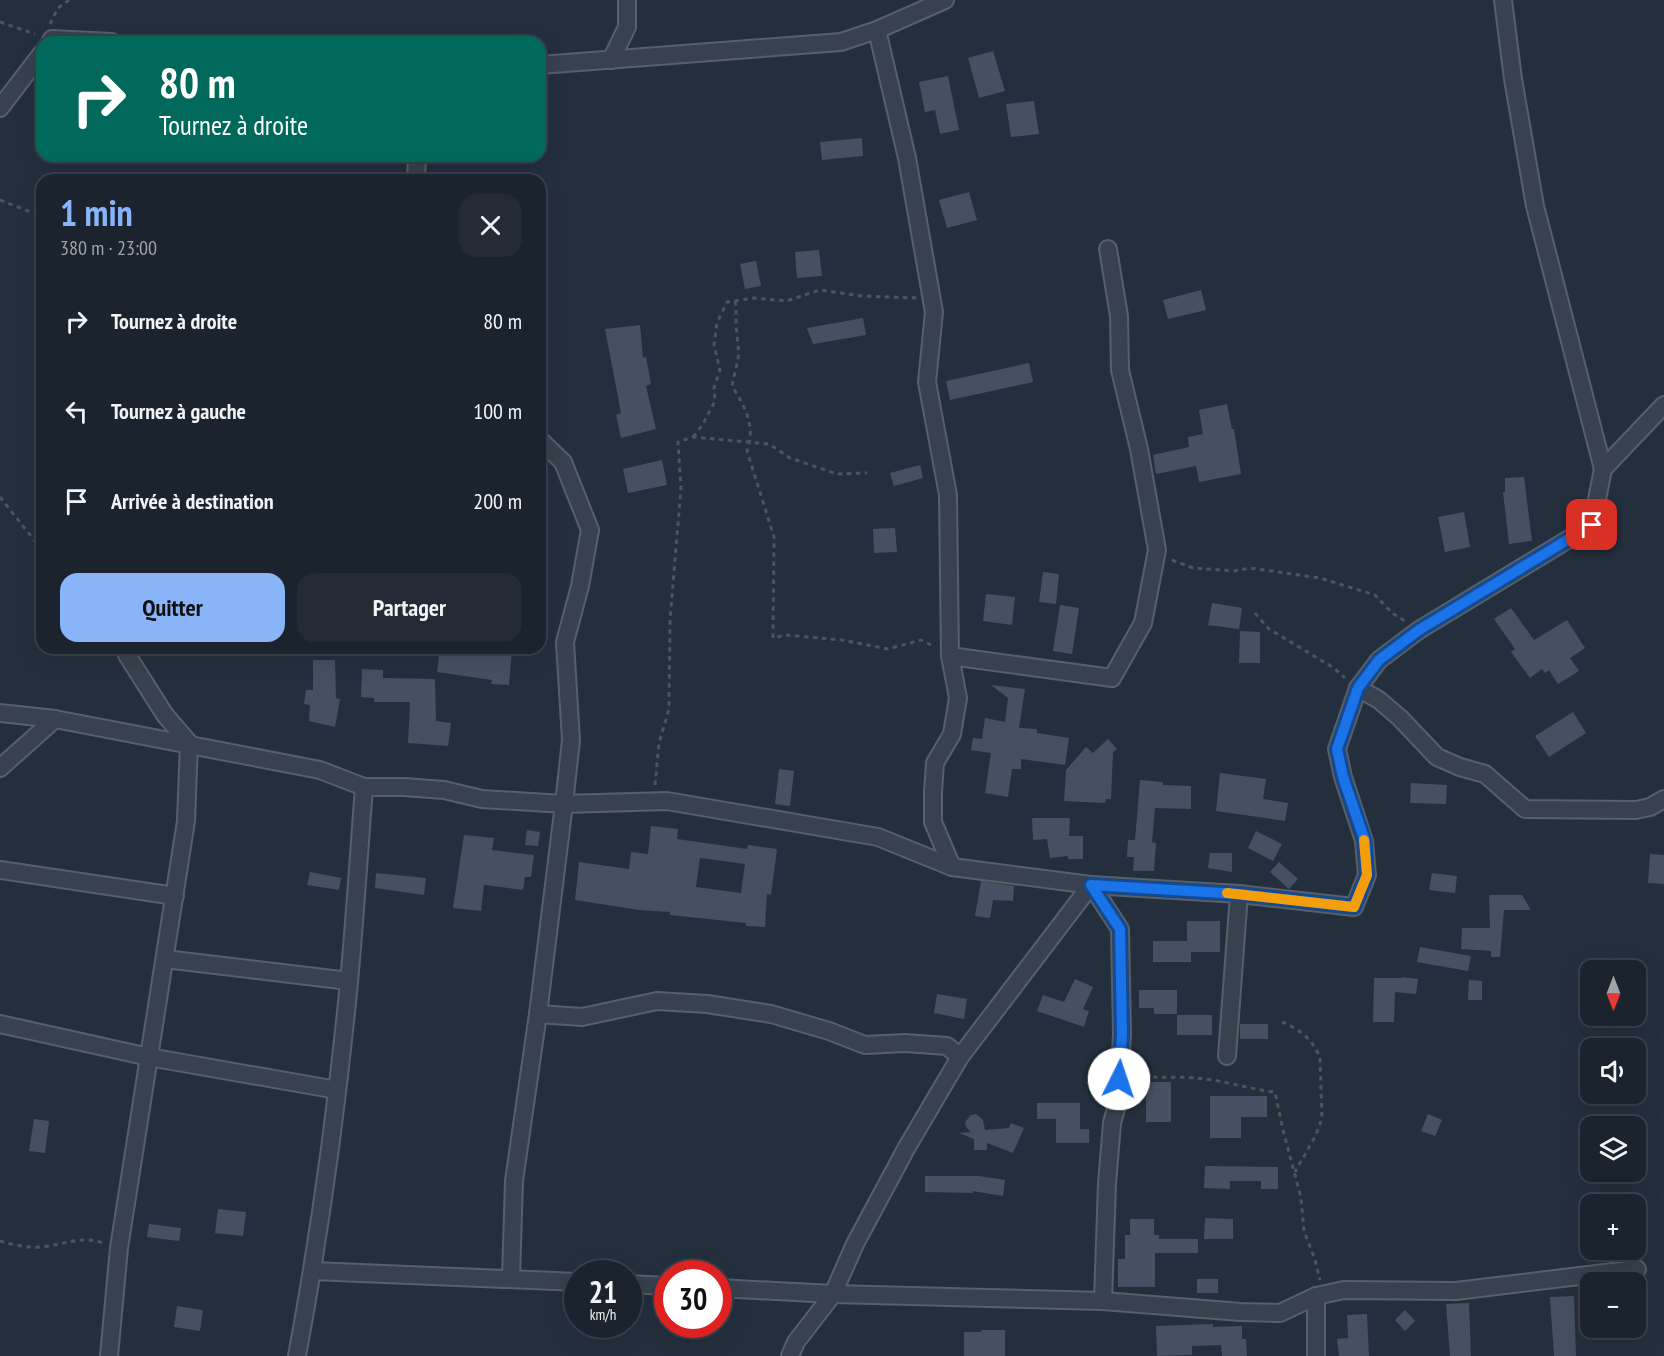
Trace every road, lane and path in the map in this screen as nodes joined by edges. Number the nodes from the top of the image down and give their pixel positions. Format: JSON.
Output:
{"nodes":[{"id":1,"x":69,"y":0,"type":"edge"},
{"id":2,"x":627,"y":0,"type":"edge"},
{"id":3,"x":945,"y":0,"type":"edge"},
{"id":4,"x":1503,"y":0,"type":"edge"},
{"id":5,"x":0,"y":22,"type":"edge"},
{"id":6,"x":877,"y":30,"type":"junction"},
{"id":7,"x":49,"y":36,"type":"edge"},
{"id":8,"x":36,"y":39,"type":"edge"},
{"id":9,"x":611,"y":60,"type":"junction"},
{"id":10,"x":36,"y":61,"type":"edge"},
{"id":11,"x":546,"y":65,"type":"edge"},
{"id":12,"x":0,"y":108,"type":"edge"},
{"id":13,"x":0,"y":200,"type":"edge"},
{"id":14,"x":36,"y":210,"type":"edge"},
{"id":15,"x":1108,"y":249,"type":"dead end"},
{"id":16,"x":735,"y":301,"type":"junction"},
{"id":17,"x":934,"y":312,"type":"junction"},
{"id":18,"x":1664,"y":405,"type":"edge"},
{"id":19,"x":693,"y":437,"type":"junction"},
{"id":20,"x":750,"y":442,"type":"junction"},
{"id":21,"x":546,"y":446,"type":"edge"},
{"id":22,"x":1603,"y":469,"type":"junction"},
{"id":23,"x":867,"y":473,"type":"dead end"},
{"id":24,"x":0,"y":497,"type":"edge"},
{"id":25,"x":36,"y":542,"type":"edge"},
{"id":26,"x":1157,"y":550,"type":"junction"},
{"id":27,"x":1255,"y":613,"type":"dead end"},
{"id":28,"x":1419,"y":630,"type":"junction"},
{"id":29,"x":127,"y":655,"type":"dead end"},
{"id":30,"x":950,"y":656,"type":"junction"},
{"id":31,"x":1358,"y":688,"type":"junction"},
{"id":32,"x":0,"y":713,"type":"edge"},
{"id":33,"x":55,"y":719,"type":"junction"},
{"id":34,"x":189,"y":743,"type":"junction"},
{"id":35,"x":0,"y":768,"type":"edge"},
{"id":36,"x":364,"y":787,"type":"junction"},
{"id":37,"x":1664,"y":799,"type":"edge"},
{"id":38,"x":651,"y":802,"type":"junction"},
{"id":39,"x":564,"y":804,"type":"junction"},
{"id":40,"x":952,"y":867,"type":"junction"},
{"id":41,"x":0,"y":870,"type":"edge"},
{"id":42,"x":1091,"y":885,"type":"junction"},
{"id":43,"x":1239,"y":894,"type":"junction"},
{"id":44,"x":175,"y":896,"type":"junction"},
{"id":45,"x":165,"y":959,"type":"junction"},
{"id":46,"x":349,"y":981,"type":"junction"},
{"id":47,"x":538,"y":1014,"type":"junction"},
{"id":48,"x":1282,"y":1023,"type":"dead end"},
{"id":49,"x":0,"y":1024,"type":"edge"},
{"id":50,"x":1120,"y":1056,"type":"junction"},
{"id":51,"x":1227,"y":1056,"type":"dead end"},
{"id":52,"x":149,"y":1057,"type":"junction"},
{"id":53,"x":960,"y":1057,"type":"junction"},
{"id":54,"x":337,"y":1090,"type":"junction"},
{"id":55,"x":1295,"y":1174,"type":"junction"},
{"id":56,"x":0,"y":1241,"type":"edge"},
{"id":57,"x":119,"y":1248,"type":"junction"},
{"id":58,"x":1637,"y":1269,"type":"dead end"},
{"id":59,"x":313,"y":1271,"type":"junction"},
{"id":60,"x":511,"y":1278,"type":"junction"},
{"id":61,"x":564,"y":1281,"type":"edge"},
{"id":62,"x":732,"y":1289,"type":"edge"},
{"id":63,"x":832,"y":1294,"type":"junction"},
{"id":64,"x":1316,"y":1296,"type":"junction"},
{"id":65,"x":1103,"y":1301,"type":"junction"},
{"id":66,"x":109,"y":1356,"type":"edge"},
{"id":67,"x":297,"y":1356,"type":"edge"},
{"id":68,"x":790,"y":1356,"type":"edge"},
{"id":69,"x":1316,"y":1356,"type":"edge"}],
"edges":[{"from":1,"to":7,"type":"path"},
{"from":2,"to":9,"type":"street"},
{"from":3,"to":6,"type":"street"},
{"from":4,"to":22,"type":"street"},
{"from":5,"to":8,"type":"path"},
{"from":6,"to":9,"type":"street"},
{"from":6,"to":17,"type":"street"},
{"from":9,"to":11,"type":"street"},
{"from":10,"to":12,"type":"street"},
{"from":13,"to":14,"type":"path"},
{"from":15,"to":26,"type":"street"},
{"from":16,"to":17,"type":"path"},
{"from":16,"to":19,"type":"path"},
{"from":16,"to":20,"type":"path"},
{"from":17,"to":30,"type":"street"},
{"from":18,"to":22,"type":"street"},
{"from":19,"to":20,"type":"path"},
{"from":19,"to":38,"type":"path"},
{"from":20,"to":23,"type":"path"},
{"from":20,"to":30,"type":"path"},
{"from":21,"to":39,"type":"street"},
{"from":22,"to":28,"type":"street"},
{"from":24,"to":25,"type":"path"},
{"from":26,"to":28,"type":"path"},
{"from":26,"to":30,"type":"street"},
{"from":27,"to":31,"type":"path"},
{"from":28,"to":31,"type":"street"},
{"from":29,"to":34,"type":"street"},
{"from":30,"to":40,"type":"street"},
{"from":31,"to":37,"type":"street"},
{"from":31,"to":43,"type":"street"},
{"from":32,"to":33,"type":"street"},
{"from":33,"to":34,"type":"street"},
{"from":33,"to":35,"type":"street"},
{"from":34,"to":36,"type":"street"},
{"from":34,"to":44,"type":"street"},
{"from":36,"to":39,"type":"street"},
{"from":36,"to":46,"type":"street"},
{"from":38,"to":39,"type":"street"},
{"from":38,"to":40,"type":"street"},
{"from":39,"to":47,"type":"street"},
{"from":40,"to":42,"type":"street"},
{"from":41,"to":44,"type":"street"},
{"from":42,"to":43,"type":"street"},
{"from":42,"to":50,"type":"street"},
{"from":42,"to":53,"type":"street"},
{"from":43,"to":51,"type":"street"},
{"from":44,"to":45,"type":"street"},
{"from":45,"to":46,"type":"street"},
{"from":45,"to":52,"type":"street"},
{"from":46,"to":54,"type":"street"},
{"from":47,"to":53,"type":"street"},
{"from":47,"to":60,"type":"street"},
{"from":48,"to":55,"type":"path"},
{"from":49,"to":52,"type":"street"},
{"from":50,"to":55,"type":"path"},
{"from":50,"to":65,"type":"street"},
{"from":52,"to":54,"type":"street"},
{"from":52,"to":57,"type":"street"},
{"from":53,"to":63,"type":"street"},
{"from":54,"to":59,"type":"street"},
{"from":55,"to":64,"type":"path"},
{"from":56,"to":57,"type":"path"},
{"from":57,"to":66,"type":"street"},
{"from":58,"to":64,"type":"street"},
{"from":59,"to":60,"type":"street"},
{"from":59,"to":67,"type":"street"},
{"from":60,"to":61,"type":"street"},
{"from":62,"to":63,"type":"street"},
{"from":63,"to":65,"type":"street"},
{"from":63,"to":68,"type":"street"},
{"from":64,"to":65,"type":"street"},
{"from":64,"to":69,"type":"street"}]}
